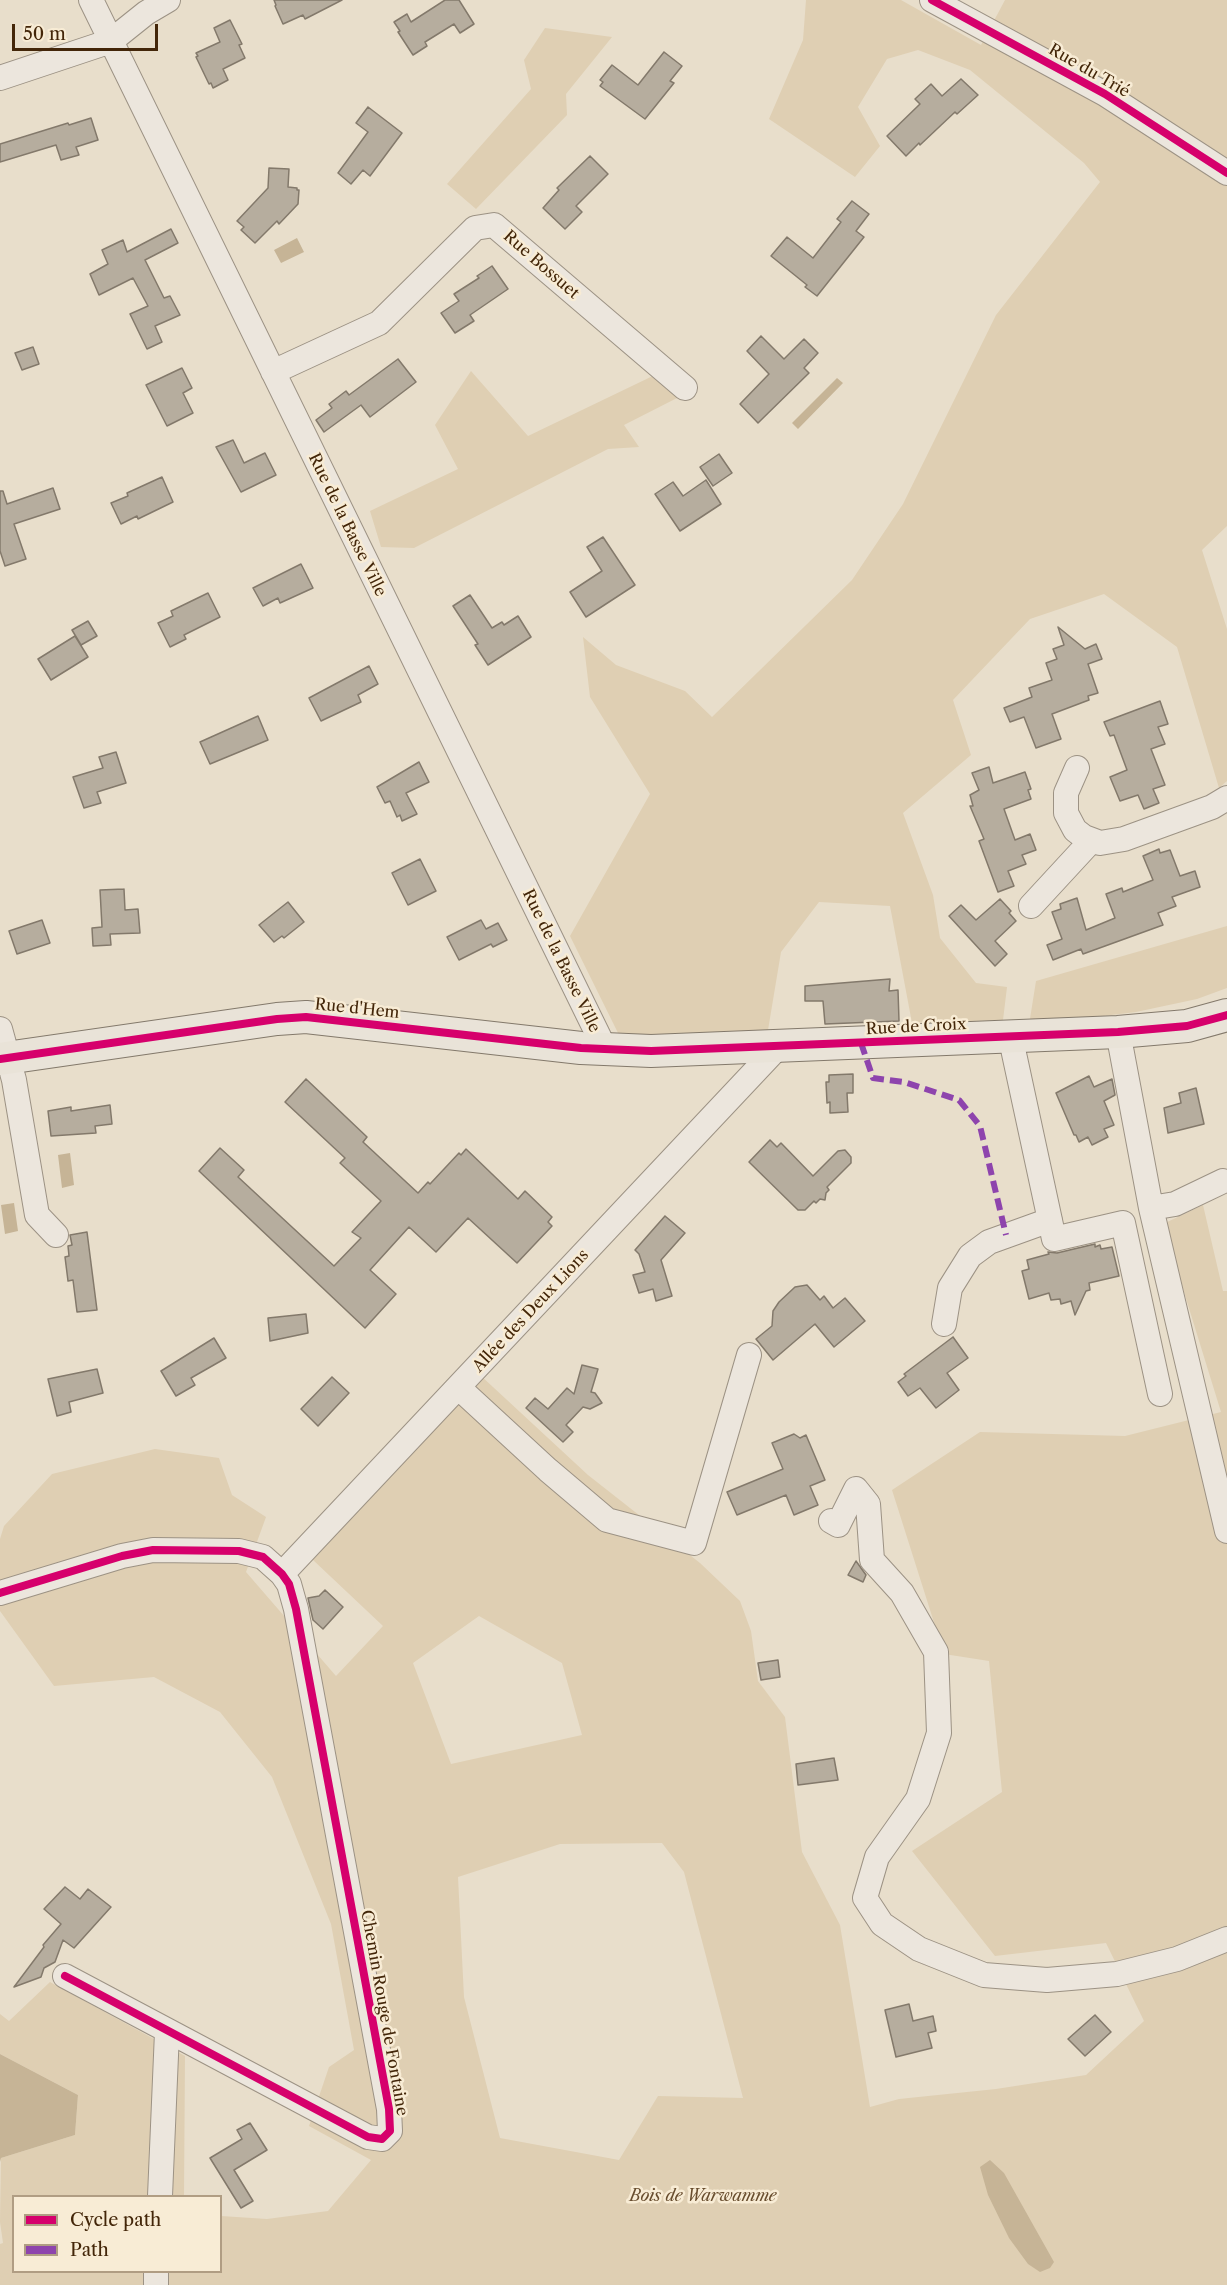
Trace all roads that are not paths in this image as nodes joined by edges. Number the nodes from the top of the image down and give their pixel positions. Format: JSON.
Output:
{"nodes":[{"id":1,"x":91,"y":0,"type":"edge"},
{"id":2,"x":168,"y":0,"type":"edge"},
{"id":3,"x":932,"y":0,"type":"edge"},
{"id":4,"x":111,"y":41,"type":"junction"},
{"id":5,"x":0,"y":78,"type":"edge"},
{"id":6,"x":1227,"y":173,"type":"edge"},
{"id":7,"x":273,"y":372,"type":"junction"},
{"id":8,"x":685,"y":388,"type":"dead end"},
{"id":9,"x":1077,"y":768,"type":"dead end"},
{"id":10,"x":1227,"y":798,"type":"edge"},
{"id":11,"x":1091,"y":841,"type":"junction"},
{"id":12,"x":1030,"y":906,"type":"dead end"},
{"id":13,"x":1227,"y":1015,"type":"edge"},
{"id":14,"x":1118,"y":1032,"type":"junction"},
{"id":15,"x":1010,"y":1035,"type":"junction"},
{"id":16,"x":778,"y":1047,"type":"junction"},
{"id":17,"x":3,"y":1049,"type":"edge"},
{"id":18,"x":605,"y":1049,"type":"junction"},
{"id":19,"x":1223,"y":1181,"type":"dead end"},
{"id":20,"x":1151,"y":1208,"type":"junction"},
{"id":21,"x":1050,"y":1220,"type":"junction"},
{"id":22,"x":56,"y":1235,"type":"dead end"},
{"id":23,"x":944,"y":1324,"type":"dead end"},
{"id":24,"x":749,"y":1355,"type":"dead end"},
{"id":25,"x":459,"y":1388,"type":"junction"},
{"id":26,"x":1160,"y":1394,"type":"dead end"},
{"id":27,"x":831,"y":1521,"type":"dead end"},
{"id":28,"x":1227,"y":1531,"type":"edge"},
{"id":29,"x":282,"y":1574,"type":"junction"},
{"id":30,"x":0,"y":1593,"type":"edge"},
{"id":31,"x":1227,"y":1939,"type":"edge"},
{"id":32,"x":65,"y":1976,"type":"dead end"},
{"id":33,"x":167,"y":2032,"type":"junction"},
{"id":34,"x":160,"y":2195,"type":"edge"}],
"edges":[{"from":1,"to":4,"type":"street","name":"Rue de la Basse Ville"},
{"from":2,"to":4,"type":"street"},
{"from":3,"to":6,"type":"street","name":"Rue du Trié"},
{"from":4,"to":5,"type":"street"},
{"from":4,"to":7,"type":"street","name":"Rue de la Basse Ville"},
{"from":7,"to":8,"type":"street","name":"Rue Bossuet"},
{"from":7,"to":18,"type":"street","name":"Rue de la Basse Ville"},
{"from":9,"to":11,"type":"street"},
{"from":10,"to":11,"type":"street"},
{"from":11,"to":12,"type":"street"},
{"from":13,"to":14,"type":"main road","name":"Rue de Croix"},
{"from":14,"to":15,"type":"main road","name":"Rue de Croix"},
{"from":14,"to":20,"type":"street"},
{"from":15,"to":16,"type":"main road","name":"Rue de Croix"},
{"from":15,"to":21,"type":"street"},
{"from":16,"to":18,"type":"main road","name":"Rue de Croix"},
{"from":16,"to":25,"type":"street","name":"Allée des Deux Lions"},
{"from":17,"to":18,"type":"main road","name":"Rue d'Hem"},
{"from":17,"to":22,"type":"street"},
{"from":19,"to":20,"type":"street"},
{"from":20,"to":28,"type":"street"},
{"from":21,"to":23,"type":"street"},
{"from":21,"to":26,"type":"street"},
{"from":24,"to":25,"type":"street"},
{"from":25,"to":29,"type":"street","name":"Allée des Deux Lions"},
{"from":27,"to":31,"type":"street"},
{"from":29,"to":30,"type":"street"},
{"from":29,"to":33,"type":"street","name":"Chemin Rouge de Fontaine"},
{"from":32,"to":33,"type":"street","name":"Chemin Rouge de Fontaine"},
{"from":33,"to":34,"type":"street"}]}
